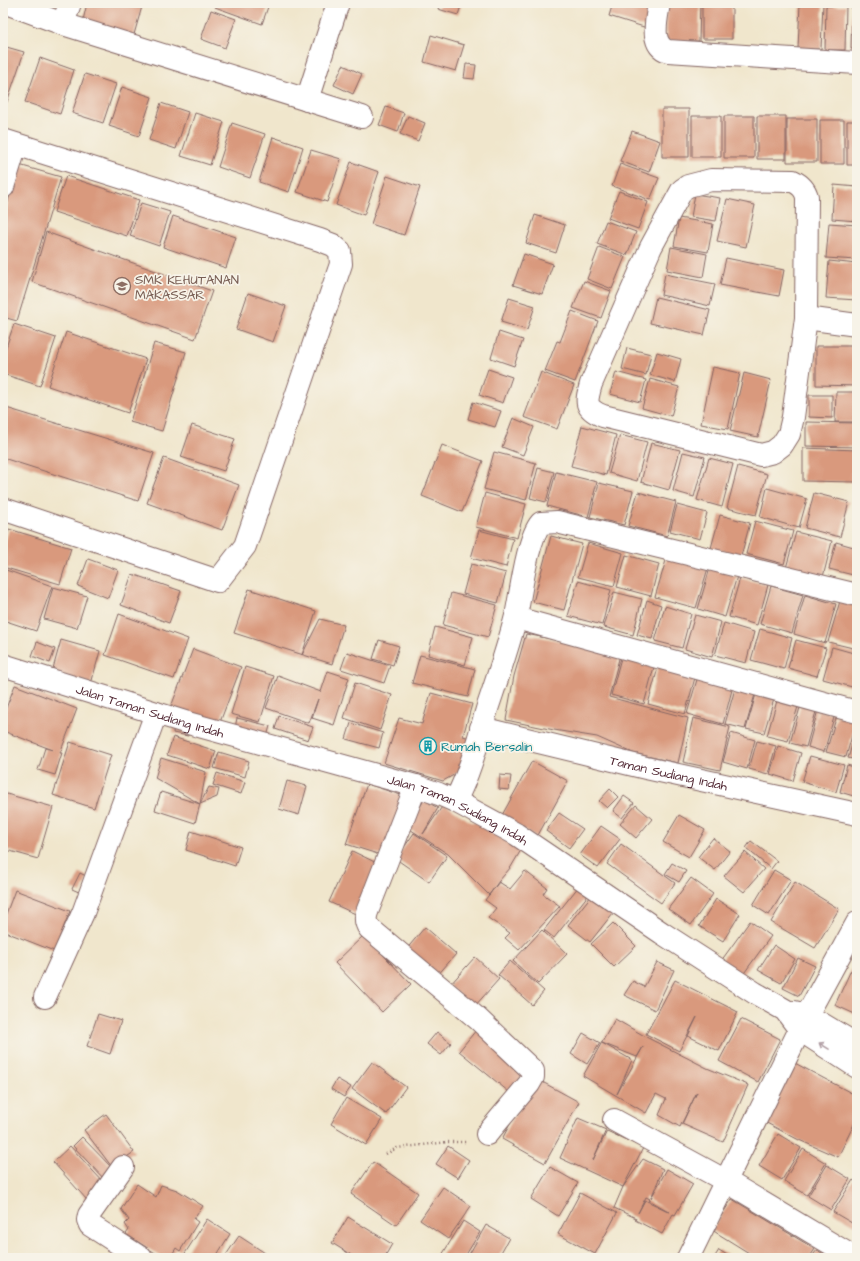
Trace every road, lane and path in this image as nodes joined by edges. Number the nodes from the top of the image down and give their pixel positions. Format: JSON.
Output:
{"nodes":[{"id":1,"x":6,"y":3,"type":"edge"},
{"id":2,"x":70,"y":3,"type":"edge"},
{"id":3,"x":338,"y":3,"type":"edge"},
{"id":4,"x":659,"y":3,"type":"edge"},
{"id":5,"x":63,"y":24,"type":"junction"},
{"id":6,"x":857,"y":63,"type":"edge"},
{"id":7,"x":307,"y":100,"type":"junction"},
{"id":8,"x":362,"y":117,"type":"dead end"},
{"id":9,"x":10,"y":143,"type":"edge"},
{"id":10,"x":3,"y":187,"type":"edge"},
{"id":11,"x":806,"y":318,"type":"junction"},
{"id":12,"x":857,"y":325,"type":"edge"},
{"id":13,"x":3,"y":509,"type":"edge"},
{"id":14,"x":857,"y":595,"type":"edge"},
{"id":15,"x":516,"y":618,"type":"junction"},
{"id":16,"x":4,"y":669,"type":"edge"},
{"id":17,"x":857,"y":712,"type":"edge"},
{"id":18,"x":156,"y":713,"type":"junction"},
{"id":19,"x":481,"y":728,"type":"junction"},
{"id":20,"x":416,"y":786,"type":"junction"},
{"id":21,"x":455,"y":801,"type":"junction"},
{"id":22,"x":857,"y":814,"type":"edge"},
{"id":23,"x":857,"y":923,"type":"edge"},
{"id":24,"x":45,"y":997,"type":"dead end"},
{"id":25,"x":804,"y":1023,"type":"junction"},
{"id":26,"x":857,"y":1045,"type":"edge"},
{"id":27,"x":857,"y":1067,"type":"edge"},
{"id":28,"x":614,"y":1120,"type":"dead end"},
{"id":29,"x":488,"y":1134,"type":"joint"},
{"id":30,"x":386,"y":1154,"type":"dead end"},
{"id":31,"x":123,"y":1167,"type":"dead end"},
{"id":32,"x":726,"y":1181,"type":"junction"},
{"id":33,"x":141,"y":1258,"type":"edge"},
{"id":34,"x":688,"y":1258,"type":"edge"},
{"id":35,"x":855,"y":1258,"type":"edge"}],
"edges":[{"from":1,"to":5,"type":"street"},
{"from":2,"to":5,"type":"street"},
{"from":3,"to":7,"type":"street"},
{"from":4,"to":6,"type":"street"},
{"from":5,"to":7,"type":"street"},
{"from":7,"to":8,"type":"street"},
{"from":9,"to":10,"type":"street"},
{"from":9,"to":13,"type":"street"},
{"from":11,"to":11,"type":"street"},
{"from":11,"to":12,"type":"street"},
{"from":14,"to":15,"type":"street"},
{"from":15,"to":17,"type":"street"},
{"from":15,"to":19,"type":"street"},
{"from":16,"to":18,"type":"street","name":"Jalan Taman Sudiang Indah"},
{"from":18,"to":20,"type":"street","name":"Jalan Taman Sudiang Indah"},
{"from":18,"to":24,"type":"street"},
{"from":19,"to":21,"type":"street"},
{"from":19,"to":22,"type":"street","name":"Taman Sudiang Indah"},
{"from":20,"to":21,"type":"street","name":"Jalan Taman Sudiang Indah"},
{"from":20,"to":29,"type":"street"},
{"from":21,"to":25,"type":"street","name":"Jalan Taman Sudiang Indah"},
{"from":23,"to":25,"type":"street"},
{"from":25,"to":26,"type":"street"},
{"from":27,"to":25,"type":"street","name":"Jalan Taman Sudiang Indah","one_way":true},
{"from":25,"to":32,"type":"street"},
{"from":28,"to":32,"type":"street"},
{"from":29,"to":30,"type":"path"},
{"from":31,"to":33,"type":"street"},
{"from":32,"to":34,"type":"street"},
{"from":32,"to":35,"type":"street"}]}
